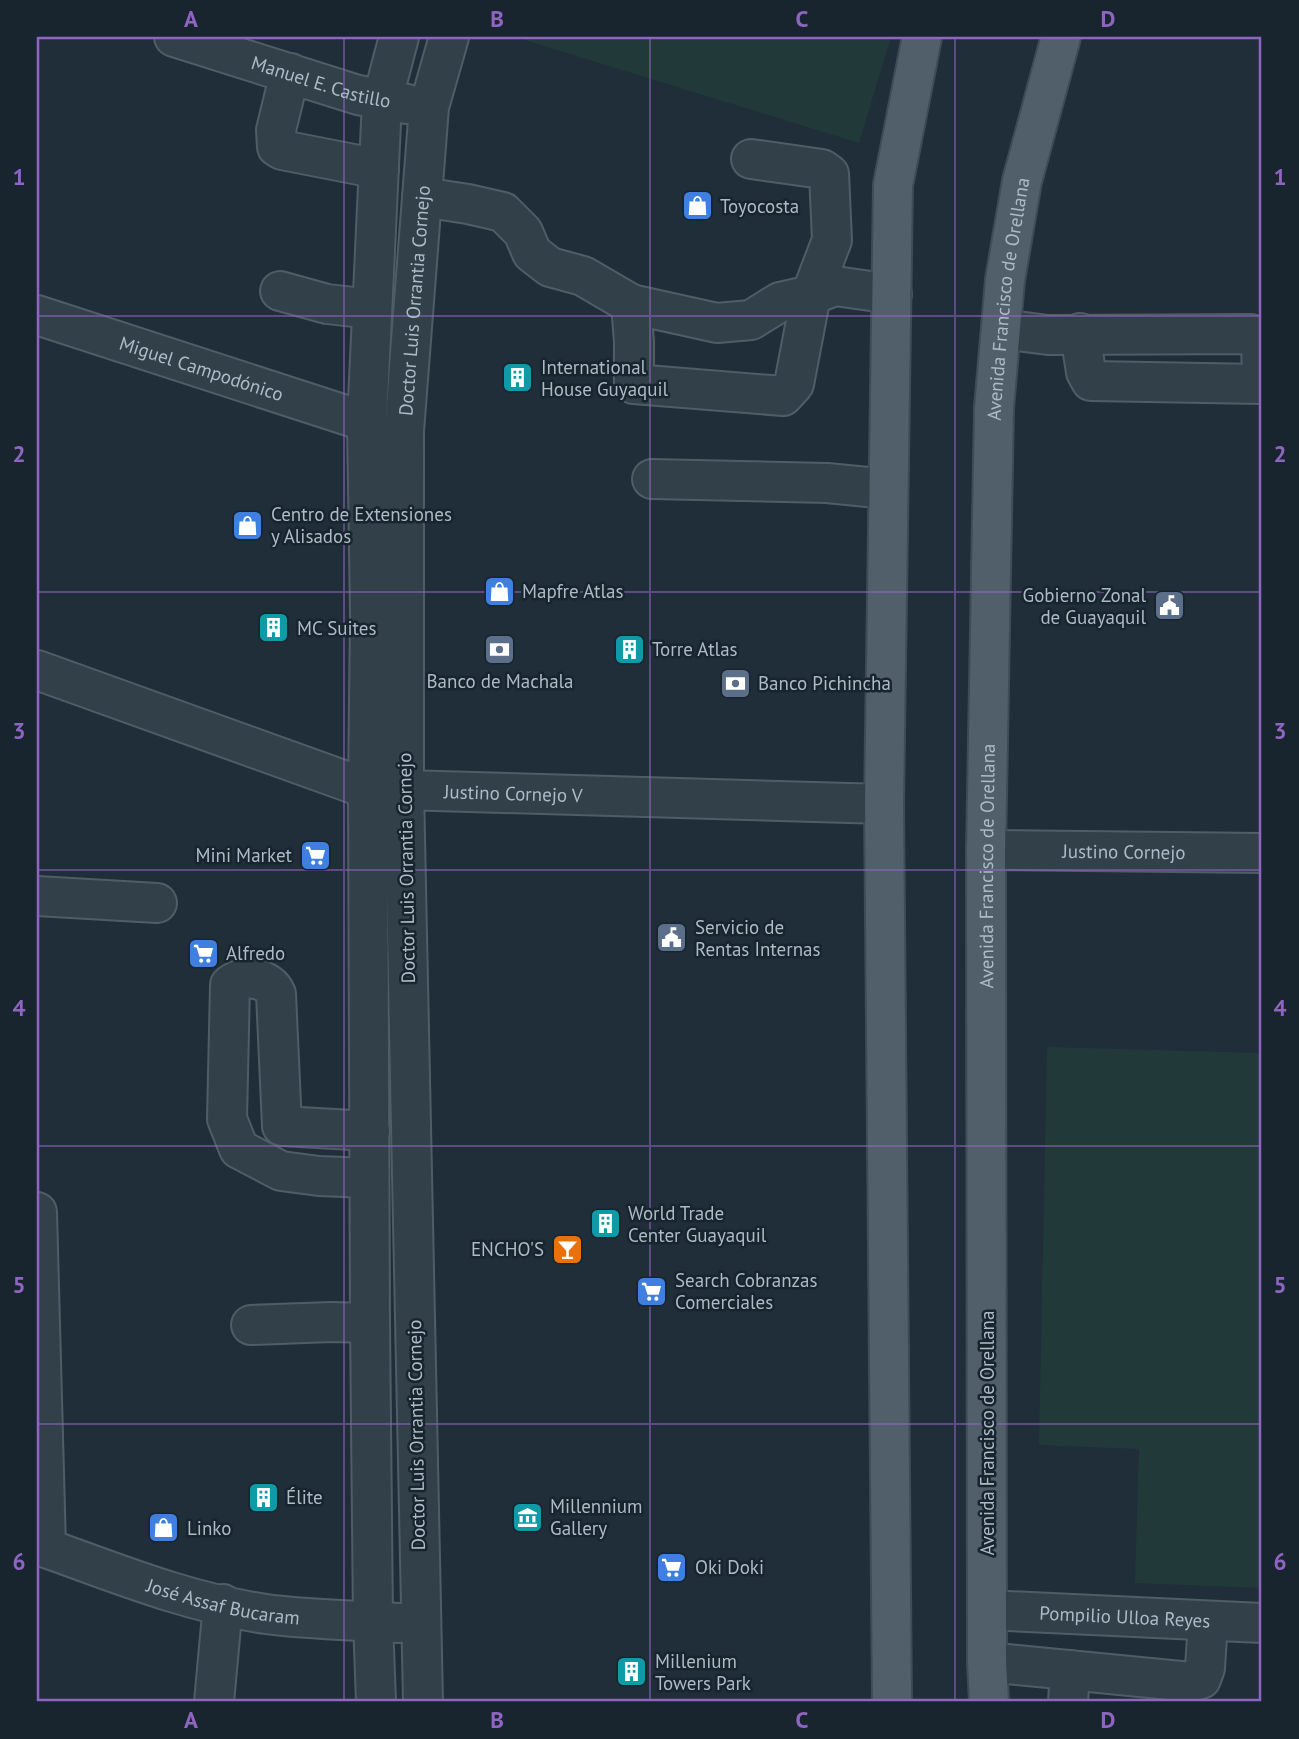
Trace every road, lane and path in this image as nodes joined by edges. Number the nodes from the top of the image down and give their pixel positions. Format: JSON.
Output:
{"nodes":[{"id":1,"x":174,"y":37,"type":"edge"},
{"id":2,"x":399,"y":37,"type":"edge"},
{"id":3,"x":449,"y":37,"type":"edge"},
{"id":4,"x":922,"y":37,"type":"edge"},
{"id":5,"x":1061,"y":37,"type":"edge"},
{"id":6,"x":290,"y":73,"type":"junction"},
{"id":7,"x":382,"y":101,"type":"junction"},
{"id":8,"x":429,"y":107,"type":"junction"},
{"id":9,"x":751,"y":159,"type":"dead end"},
{"id":10,"x":379,"y":169,"type":"junction"},
{"id":11,"x":422,"y":197,"type":"junction"},
{"id":12,"x":281,"y":291,"type":"dead end"},
{"id":13,"x":892,"y":294,"type":"junction"},
{"id":14,"x":811,"y":295,"type":"junction"},
{"id":15,"x":631,"y":304,"type":"junction"},
{"id":16,"x":372,"y":309,"type":"junction"},
{"id":17,"x":37,"y":315,"type":"edge"},
{"id":18,"x":1001,"y":329,"type":"junction"},
{"id":19,"x":1080,"y":333,"type":"junction"},
{"id":20,"x":1262,"y":383,"type":"edge"},
{"id":21,"x":367,"y":422,"type":"junction"},
{"id":22,"x":652,"y":479,"type":"dead end"},
{"id":23,"x":888,"y":489,"type":"junction"},
{"id":24,"x":37,"y":670,"type":"edge"},
{"id":25,"x":386,"y":790,"type":"junction"},
{"id":26,"x":884,"y":804,"type":"junction"},
{"id":27,"x":986,"y":850,"type":"junction"},
{"id":28,"x":1262,"y":853,"type":"edge"},
{"id":29,"x":37,"y":896,"type":"edge"},
{"id":30,"x":157,"y":903,"type":"dead end"},
{"id":31,"x":282,"y":1126,"type":"junction"},
{"id":32,"x":370,"y":1131,"type":"junction"},
{"id":33,"x":281,"y":1171,"type":"junction"},
{"id":34,"x":369,"y":1178,"type":"junction"},
{"id":35,"x":37,"y":1212,"type":"edge"},
{"id":36,"x":370,"y":1323,"type":"junction"},
{"id":37,"x":251,"y":1325,"type":"dead end"},
{"id":38,"x":41,"y":1544,"type":"edge"},
{"id":39,"x":223,"y":1604,"type":"junction"},
{"id":40,"x":987,"y":1609,"type":"junction"},
{"id":41,"x":373,"y":1621,"type":"junction"},
{"id":42,"x":1208,"y":1621,"type":"junction"},
{"id":43,"x":1262,"y":1623,"type":"edge"},
{"id":44,"x":420,"y":1625,"type":"junction"},
{"id":45,"x":987,"y":1662,"type":"junction"},
{"id":46,"x":1069,"y":1686,"type":"edge"},
{"id":47,"x":215,"y":1702,"type":"edge"},
{"id":48,"x":376,"y":1702,"type":"edge"},
{"id":49,"x":423,"y":1702,"type":"edge"},
{"id":50,"x":892,"y":1702,"type":"edge"},
{"id":51,"x":989,"y":1702,"type":"edge"}],
"edges":[{"from":1,"to":6,"type":"street","name":"Manuel E. Castillo"},
{"from":2,"to":7,"type":"street","name":"Doctor Luis Orrantia Cornejo"},
{"from":3,"to":8,"type":"street","name":"Doctor Luis Orrantia Cornejo"},
{"from":4,"to":13,"type":"main road"},
{"from":5,"to":18,"type":"main road","name":"Avenida Francisco de Orellana"},
{"from":6,"to":7,"type":"street","name":"Manuel E. Castillo"},
{"from":6,"to":10,"type":"street"},
{"from":7,"to":8,"type":"street","name":"Manuel E. Castillo"},
{"from":7,"to":10,"type":"street","name":"Doctor Luis Orrantia Cornejo"},
{"from":8,"to":11,"type":"street","name":"Doctor Luis Orrantia Cornejo"},
{"from":9,"to":14,"type":"street"},
{"from":10,"to":16,"type":"street","name":"Doctor Luis Orrantia Cornejo"},
{"from":11,"to":15,"type":"street"},
{"from":11,"to":25,"type":"street","name":"Doctor Luis Orrantia Cornejo"},
{"from":12,"to":16,"type":"street"},
{"from":13,"to":14,"type":"street"},
{"from":13,"to":23,"type":"main road"},
{"from":14,"to":15,"type":"street"},
{"from":14,"to":15,"type":"street"},
{"from":16,"to":21,"type":"street","name":"Doctor Luis Orrantia Cornejo"},
{"from":17,"to":21,"type":"street","name":"Miguel Campodónico"},
{"from":18,"to":19,"type":"street"},
{"from":18,"to":27,"type":"main road","name":"Avenida Francisco de Orellana"},
{"from":19,"to":20,"type":"street"},
{"from":19,"to":20,"type":"street"},
{"from":21,"to":25,"type":"street","name":"Doctor Luis Orrantia Cornejo"},
{"from":22,"to":23,"type":"street"},
{"from":23,"to":26,"type":"main road"},
{"from":24,"to":25,"type":"street","name":"Justino Cornejo V"},
{"from":25,"to":26,"type":"street","name":"Justino Cornejo V"},
{"from":25,"to":32,"type":"street","name":"Doctor Luis Orrantia Cornejo"},
{"from":25,"to":44,"type":"street","name":"Doctor Luis Orrantia Cornejo"},
{"from":26,"to":50,"type":"main road"},
{"from":27,"to":28,"type":"street","name":"Justino Cornejo"},
{"from":27,"to":40,"type":"main road","name":"Avenida Francisco de Orellana"},
{"from":29,"to":30,"type":"street"},
{"from":31,"to":32,"type":"street"},
{"from":31,"to":33,"type":"street"},
{"from":31,"to":33,"type":"street"},
{"from":32,"to":34,"type":"street","name":"Doctor Luis Orrantia Cornejo"},
{"from":33,"to":34,"type":"street"},
{"from":34,"to":36,"type":"street","name":"Doctor Luis Orrantia Cornejo"},
{"from":35,"to":38,"type":"street"},
{"from":36,"to":37,"type":"street"},
{"from":36,"to":41,"type":"street","name":"Doctor Luis Orrantia Cornejo"},
{"from":38,"to":39,"type":"street","name":"José Assaf Bucaram"},
{"from":39,"to":41,"type":"street","name":"José Assaf Bucaram"},
{"from":39,"to":47,"type":"street"},
{"from":40,"to":42,"type":"street","name":"Pompilio Ulloa Reyes"},
{"from":40,"to":45,"type":"main road","name":"Avenida Francisco de Orellana"},
{"from":41,"to":44,"type":"street","name":"José Assaf Bucaram"},
{"from":41,"to":48,"type":"street","name":"Doctor Luis Orrantia Cornejo"},
{"from":42,"to":43,"type":"street","name":"Pompilio Ulloa Reyes"},
{"from":42,"to":46,"type":"street"},
{"from":44,"to":49,"type":"street","name":"Doctor Luis Orrantia Cornejo"},
{"from":45,"to":46,"type":"street"},
{"from":45,"to":51,"type":"main road","name":"Avenida Francisco de Orellana"}]}
